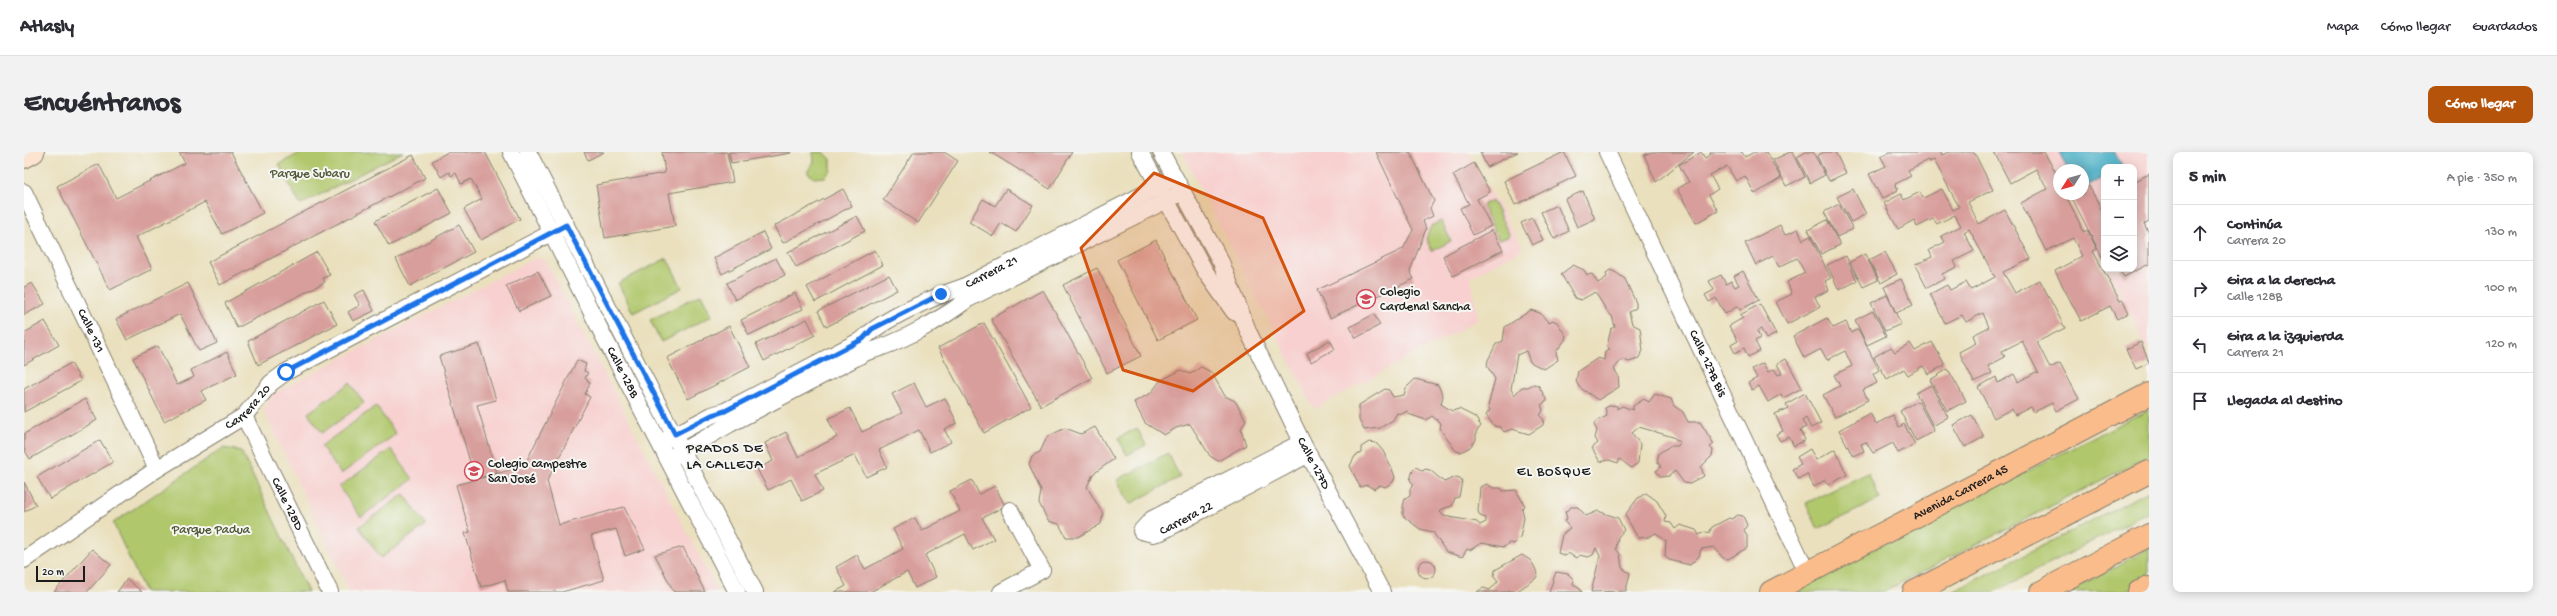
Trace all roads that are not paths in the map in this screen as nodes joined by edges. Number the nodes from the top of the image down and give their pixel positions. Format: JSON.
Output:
{"nodes":[{"id":1,"x":33,"y":152,"type":"edge"},
{"id":2,"x":510,"y":152,"type":"edge"},
{"id":3,"x":528,"y":152,"type":"edge"},
{"id":4,"x":1140,"y":152,"type":"edge"},
{"id":5,"x":1161,"y":152,"type":"edge"},
{"id":6,"x":1608,"y":152,"type":"edge"},
{"id":7,"x":24,"y":157,"type":"edge"},
{"id":8,"x":1175,"y":178,"type":"junction"},
{"id":9,"x":1159,"y":186,"type":"junction"},
{"id":10,"x":24,"y":192,"type":"edge"},
{"id":11,"x":1183,"y":192,"type":"junction"},
{"id":12,"x":1166,"y":201,"type":"junction"},
{"id":13,"x":566,"y":225,"type":"junction"},
{"id":14,"x":552,"y":233,"type":"junction"},
{"id":15,"x":1249,"y":333,"type":"junction"},
{"id":16,"x":2149,"y":394,"type":"edge"},
{"id":17,"x":244,"y":416,"type":"junction"},
{"id":18,"x":675,"y":434,"type":"junction"},
{"id":19,"x":660,"y":443,"type":"junction"},
{"id":20,"x":1306,"y":448,"type":"junction"},
{"id":21,"x":683,"y":451,"type":"junction"},
{"id":22,"x":669,"y":459,"type":"junction"},
{"id":23,"x":157,"y":469,"type":"junction"},
{"id":24,"x":2149,"y":472,"type":"edge"},
{"id":25,"x":1010,"y":510,"type":"dead end"},
{"id":26,"x":2149,"y":536,"type":"edge"},
{"id":27,"x":24,"y":560,"type":"edge"},
{"id":28,"x":1808,"y":574,"type":"junction"},
{"id":29,"x":2149,"y":588,"type":"edge"},
{"id":30,"x":330,"y":592,"type":"edge"},
{"id":31,"x":738,"y":592,"type":"edge"},
{"id":32,"x":755,"y":592,"type":"edge"},
{"id":33,"x":1001,"y":592,"type":"edge"},
{"id":34,"x":1382,"y":592,"type":"edge"},
{"id":35,"x":1772,"y":592,"type":"edge"},
{"id":36,"x":1914,"y":592,"type":"edge"},
{"id":37,"x":2040,"y":592,"type":"edge"},
{"id":38,"x":2139,"y":592,"type":"edge"}],
"edges":[{"from":1,"to":7,"type":"main road"},
{"from":2,"to":14,"type":"street","name":"Calle 128B"},
{"from":3,"to":13,"type":"street","name":"Calle 128B"},
{"from":4,"to":9,"type":"street","name":"Calle 127D"},
{"from":5,"to":8,"type":"street","name":"Calle 127D"},
{"from":6,"to":28,"type":"street","name":"Calle 127B Bis"},
{"from":8,"to":9,"type":"street","name":"Carrera 21"},
{"from":8,"to":11,"type":"street","name":"Calle 127D"},
{"from":9,"to":12,"type":"street","name":"Calle 127D"},
{"from":9,"to":18,"type":"street","name":"Carrera 21"},
{"from":10,"to":23,"type":"street","name":"Calle 131"},
{"from":11,"to":12,"type":"street","name":"Carrera 21"},
{"from":11,"to":15,"type":"street","name":"Calle 127D"},
{"from":12,"to":15,"type":"street","name":"Calle 127D"},
{"from":12,"to":21,"type":"street","name":"Carrera 21"},
{"from":13,"to":14,"type":"street","name":"Carrera 20"},
{"from":13,"to":18,"type":"street","name":"Calle 128B"},
{"from":14,"to":17,"type":"street","name":"Carrera 20"},
{"from":14,"to":19,"type":"street","name":"Calle 128B"},
{"from":15,"to":20,"type":"street","name":"Calle 127D"},
{"from":16,"to":28,"type":"highway","name":"Avenida Carrera 45"},
{"from":17,"to":23,"type":"street","name":"Carrera 20"},
{"from":17,"to":30,"type":"street","name":"Calle 128D"},
{"from":18,"to":19,"type":"street","name":"Carrera 21"},
{"from":18,"to":21,"type":"street","name":"Calle 128B"},
{"from":19,"to":22,"type":"street","name":"Calle 128B"},
{"from":20,"to":20,"type":"street","name":"Carrera 22"},
{"from":20,"to":34,"type":"street","name":"Calle 127D"},
{"from":21,"to":22,"type":"street","name":"Carrera 21"},
{"from":21,"to":32,"type":"street","name":"Calle 128B"},
{"from":22,"to":31,"type":"street","name":"Calle 128B"},
{"from":23,"to":27,"type":"street","name":"Carrera 20"},
{"from":24,"to":36,"type":"highway"},
{"from":25,"to":33,"type":"street"},
{"from":26,"to":37,"type":"highway"},
{"from":28,"to":35,"type":"highway","name":"Avenida Carrera 45"},
{"from":29,"to":38,"type":"highway"}]}
